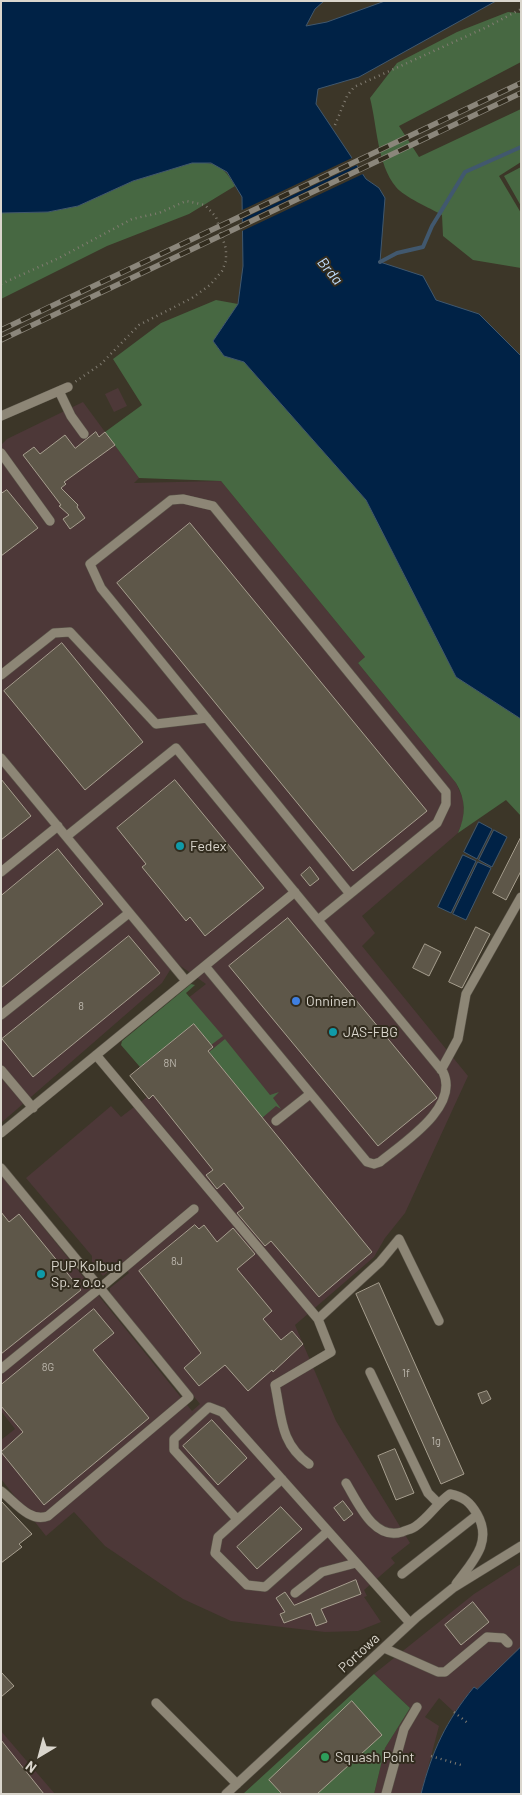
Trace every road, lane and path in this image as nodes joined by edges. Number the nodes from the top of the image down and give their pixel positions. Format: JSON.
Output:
{"nodes":[{"id":1,"x":521,"y":9,"type":"edge"},
{"id":2,"x":335,"y":125,"type":"dead end"},
{"id":3,"x":1,"y":284,"type":"edge"},
{"id":4,"x":68,"y":387,"type":"joint"},
{"id":5,"x":59,"y":391,"type":"junction"},
{"id":6,"x":1,"y":416,"type":"edge"},
{"id":7,"x":84,"y":434,"type":"dead end"},
{"id":8,"x":1,"y":453,"type":"edge"},
{"id":9,"x":50,"y":521,"type":"dead end"},
{"id":10,"x":1,"y":674,"type":"edge"},
{"id":11,"x":207,"y":718,"type":"junction"},
{"id":12,"x":1,"y":758,"type":"edge"},
{"id":13,"x":58,"y":826,"type":"junction"},
{"id":14,"x":66,"y":836,"type":"junction"},
{"id":15,"x":1,"y":872,"type":"edge"},
{"id":16,"x":295,"y":892,"type":"junction"},
{"id":17,"x":350,"y":894,"type":"junction"},
{"id":18,"x":521,"y":897,"type":"edge"},
{"id":19,"x":130,"y":913,"type":"junction"},
{"id":20,"x":318,"y":920,"type":"junction"},
{"id":21,"x":205,"y":966,"type":"junction"},
{"id":22,"x":186,"y":981,"type":"junction"},
{"id":23,"x":1,"y":1015,"type":"edge"},
{"id":24,"x":96,"y":1055,"type":"junction"},
{"id":25,"x":1,"y":1070,"type":"edge"},
{"id":26,"x":441,"y":1070,"type":"junction"},
{"id":27,"x":310,"y":1094,"type":"junction"},
{"id":28,"x":33,"y":1108,"type":"junction"},
{"id":29,"x":276,"y":1121,"type":"dead end"},
{"id":30,"x":1,"y":1133,"type":"edge"},
{"id":31,"x":1,"y":1168,"type":"edge"},
{"id":32,"x":194,"y":1209,"type":"dead end"},
{"id":33,"x":100,"y":1288,"type":"junction"},
{"id":34,"x":318,"y":1319,"type":"junction"},
{"id":35,"x":439,"y":1320,"type":"dead end"},
{"id":36,"x":1,"y":1369,"type":"edge"},
{"id":37,"x":370,"y":1372,"type":"dead end"},
{"id":38,"x":309,"y":1464,"type":"dead end"},
{"id":39,"x":282,"y":1479,"type":"junction"},
{"id":40,"x":346,"y":1483,"type":"dead end"},
{"id":41,"x":1,"y":1491,"type":"edge"},
{"id":42,"x":438,"y":1502,"type":"junction"},
{"id":43,"x":477,"y":1515,"type":"junction"},
{"id":44,"x":237,"y":1519,"type":"junction"},
{"id":45,"x":328,"y":1531,"type":"junction"},
{"id":46,"x":521,"y":1546,"type":"edge"},
{"id":47,"x":356,"y":1562,"type":"junction"},
{"id":48,"x":402,"y":1574,"type":"dead end"},
{"id":49,"x":453,"y":1588,"type":"junction"},
{"id":50,"x":295,"y":1593,"type":"dead end"},
{"id":51,"x":410,"y":1623,"type":"junction"},
{"id":52,"x":508,"y":1643,"type":"dead end"},
{"id":53,"x":384,"y":1648,"type":"junction"},
{"id":54,"x":156,"y":1703,"type":"dead end"},
{"id":55,"x":417,"y":1707,"type":"dead end"},
{"id":56,"x":454,"y":1712,"type":"dead end"},
{"id":57,"x":469,"y":1724,"type":"dead end"},
{"id":58,"x":431,"y":1756,"type":"dead end"},
{"id":59,"x":461,"y":1765,"type":"dead end"},
{"id":60,"x":238,"y":1784,"type":"junction"},
{"id":61,"x":226,"y":1794,"type":"edge"},
{"id":62,"x":386,"y":1794,"type":"edge"}],
"edges":[{"from":1,"to":2,"type":"path"},
{"from":3,"to":4,"type":"path"},
{"from":4,"to":5,"type":"street"},
{"from":5,"to":6,"type":"street"},
{"from":5,"to":7,"type":"street"},
{"from":8,"to":9,"type":"street"},
{"from":10,"to":11,"type":"street"},
{"from":11,"to":17,"type":"street"},
{"from":11,"to":17,"type":"street"},
{"from":12,"to":13,"type":"street"},
{"from":13,"to":14,"type":"street"},
{"from":13,"to":15,"type":"street"},
{"from":14,"to":16,"type":"street"},
{"from":14,"to":19,"type":"street"},
{"from":16,"to":20,"type":"street"},
{"from":16,"to":21,"type":"street"},
{"from":17,"to":20,"type":"street"},
{"from":18,"to":26,"type":"street"},
{"from":19,"to":22,"type":"street"},
{"from":19,"to":23,"type":"street"},
{"from":20,"to":26,"type":"street"},
{"from":21,"to":22,"type":"street"},
{"from":21,"to":27,"type":"street"},
{"from":22,"to":24,"type":"street"},
{"from":24,"to":28,"type":"street"},
{"from":24,"to":34,"type":"street"},
{"from":25,"to":28,"type":"street"},
{"from":26,"to":27,"type":"street"},
{"from":27,"to":29,"type":"street"},
{"from":28,"to":30,"type":"street"},
{"from":31,"to":33,"type":"street"},
{"from":32,"to":33,"type":"street"},
{"from":33,"to":36,"type":"street"},
{"from":33,"to":41,"type":"street"},
{"from":34,"to":35,"type":"street"},
{"from":34,"to":38,"type":"street"},
{"from":37,"to":42,"type":"street"},
{"from":39,"to":44,"type":"street"},
{"from":39,"to":44,"type":"street"},
{"from":39,"to":45,"type":"street"},
{"from":40,"to":42,"type":"street"},
{"from":42,"to":43,"type":"street"},
{"from":43,"to":48,"type":"street"},
{"from":43,"to":49,"type":"street"},
{"from":44,"to":45,"type":"street"},
{"from":45,"to":47,"type":"street"},
{"from":46,"to":49,"type":"street","name":"Portowa"},
{"from":47,"to":50,"type":"street"},
{"from":47,"to":51,"type":"street"},
{"from":49,"to":51,"type":"street","name":"Portowa"},
{"from":51,"to":53,"type":"street","name":"Portowa"},
{"from":52,"to":53,"type":"street"},
{"from":53,"to":60,"type":"street","name":"Portowa"},
{"from":54,"to":60,"type":"street"},
{"from":55,"to":62,"type":"street"},
{"from":56,"to":57,"type":"path"},
{"from":58,"to":59,"type":"path"},
{"from":60,"to":61,"type":"street","name":"Portowa"}]}
